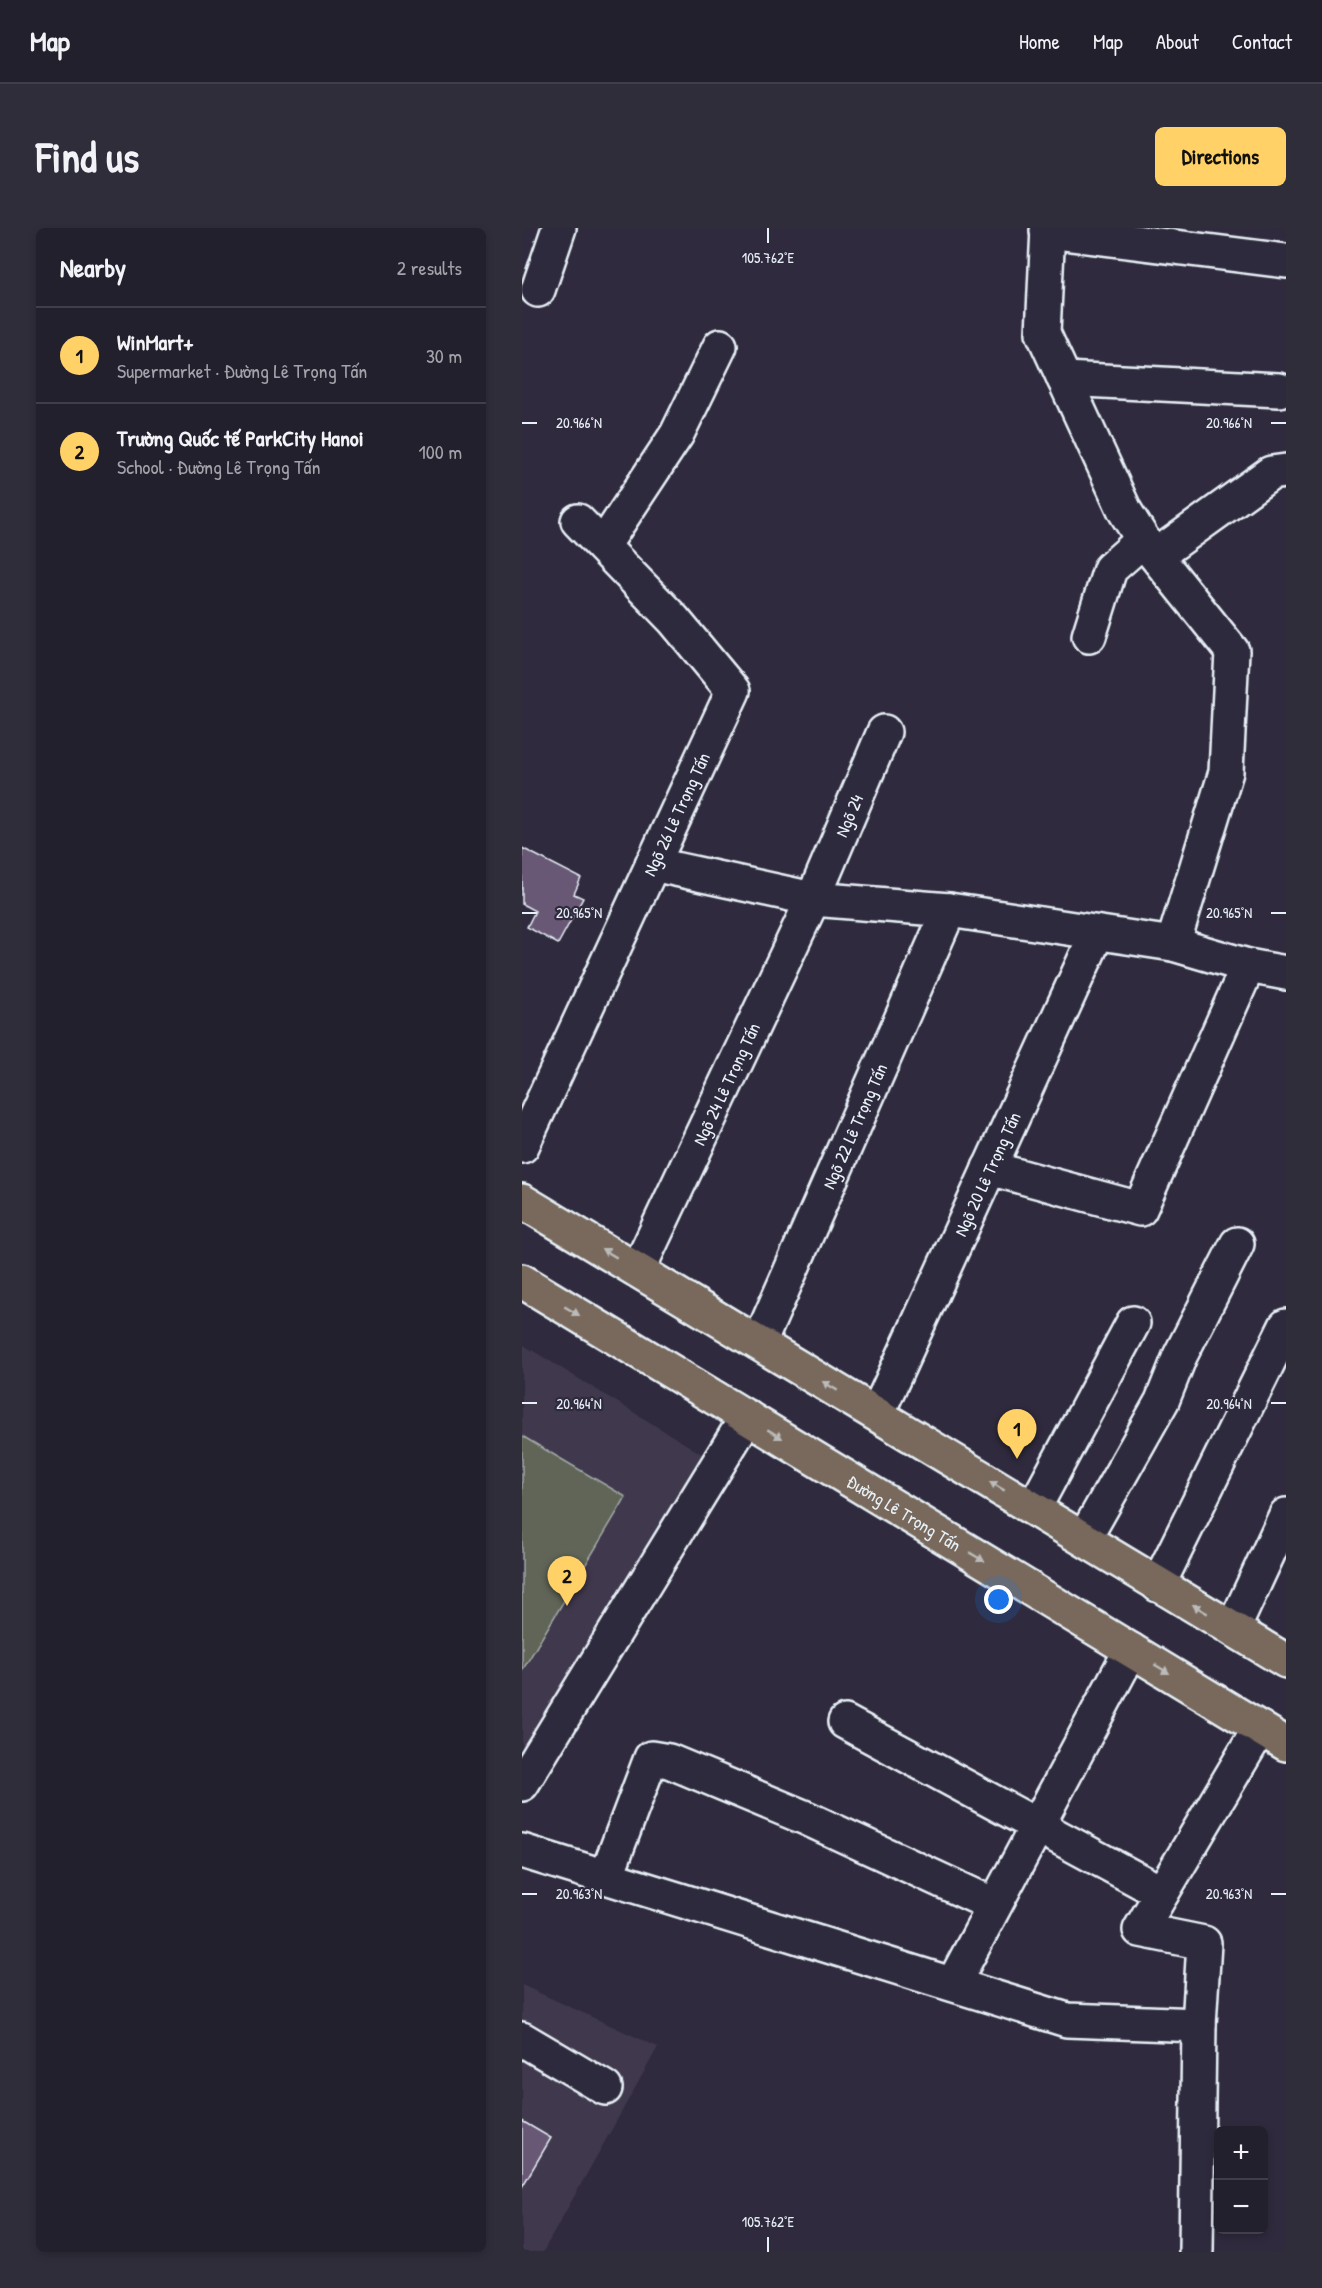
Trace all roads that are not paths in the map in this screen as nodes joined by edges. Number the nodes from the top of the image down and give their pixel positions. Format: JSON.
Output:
{"nodes":[{"id":1,"x":559,"y":228,"type":"edge"},
{"id":2,"x":1048,"y":230,"type":"edge"},
{"id":3,"x":1286,"y":261,"type":"edge"},
{"id":4,"x":538,"y":290,"type":"dead end"},
{"id":5,"x":720,"y":346,"type":"dead end"},
{"id":6,"x":1064,"y":379,"type":"junction"},
{"id":7,"x":1279,"y":390,"type":"dead end"},
{"id":8,"x":1286,"y":471,"type":"edge"},
{"id":9,"x":578,"y":521,"type":"dead end"},
{"id":10,"x":603,"y":546,"type":"junction"},
{"id":11,"x":1150,"y":548,"type":"junction"},
{"id":12,"x":1089,"y":636,"type":"dead end"},
{"id":13,"x":884,"y":732,"type":"dead end"},
{"id":14,"x":652,"y":864,"type":"junction"},
{"id":15,"x":813,"y":899,"type":"junction"},
{"id":16,"x":949,"y":910,"type":"junction"},
{"id":17,"x":1097,"y":933,"type":"junction"},
{"id":18,"x":1173,"y":944,"type":"junction"},
{"id":19,"x":1248,"y":966,"type":"junction"},
{"id":20,"x":1286,"y":973,"type":"edge"},
{"id":21,"x":522,"y":1146,"type":"edge"},
{"id":22,"x":989,"y":1168,"type":"junction"},
{"id":23,"x":522,"y":1201,"type":"edge"},
{"id":24,"x":1237,"y":1244,"type":"dead end"},
{"id":25,"x":638,"y":1270,"type":"junction"},
{"id":26,"x":522,"y":1281,"type":"edge"},
{"id":27,"x":1134,"y":1323,"type":"dead end"},
{"id":28,"x":1286,"y":1326,"type":"edge"},
{"id":29,"x":759,"y":1343,"type":"junction"},
{"id":30,"x":877,"y":1414,"type":"junction"},
{"id":31,"x":747,"y":1417,"type":"junction"},
{"id":32,"x":1034,"y":1508,"type":"junction"},
{"id":33,"x":1286,"y":1515,"type":"edge"},
{"id":34,"x":1084,"y":1539,"type":"junction"},
{"id":35,"x":1158,"y":1585,"type":"junction"},
{"id":36,"x":1233,"y":1629,"type":"junction"},
{"id":37,"x":1131,"y":1650,"type":"junction"},
{"id":38,"x":1286,"y":1660,"type":"edge"},
{"id":39,"x":845,"y":1722,"type":"dead end"},
{"id":40,"x":1273,"y":1736,"type":"edge"},
{"id":41,"x":522,"y":1784,"type":"edge"},
{"id":42,"x":1038,"y":1824,"type":"junction"},
{"id":43,"x":522,"y":1851,"type":"edge"},
{"id":44,"x":606,"y":1877,"type":"junction"},
{"id":45,"x":1162,"y":1893,"type":"junction"},
{"id":46,"x":994,"y":1905,"type":"junction"},
{"id":47,"x":953,"y":1984,"type":"junction"},
{"id":48,"x":1199,"y":2025,"type":"junction"},
{"id":49,"x":522,"y":2039,"type":"edge"},
{"id":50,"x":605,"y":2088,"type":"dead end"},
{"id":51,"x":1196,"y":2251,"type":"edge"}],
"edges":[{"from":1,"to":4,"type":"lane"},
{"from":2,"to":3,"type":"lane"},
{"from":2,"to":6,"type":"lane"},
{"from":5,"to":10,"type":"lane"},
{"from":6,"to":7,"type":"lane"},
{"from":6,"to":11,"type":"lane"},
{"from":8,"to":11,"type":"lane"},
{"from":9,"to":10,"type":"lane","name":"Ngõ 26 Lê Trọng Tấn"},
{"from":10,"to":14,"type":"lane","name":"Ngõ 26 Lê Trọng Tấn"},
{"from":11,"to":12,"type":"lane"},
{"from":11,"to":18,"type":"lane"},
{"from":13,"to":15,"type":"lane","name":"Ngõ 24"},
{"from":14,"to":15,"type":"lane"},
{"from":14,"to":21,"type":"lane","name":"Ngõ 26 Lê Trọng Tấn"},
{"from":15,"to":16,"type":"lane"},
{"from":15,"to":25,"type":"lane","name":"Ngõ 24 Lê Trọng Tấn"},
{"from":16,"to":17,"type":"lane"},
{"from":16,"to":29,"type":"lane","name":"Ngõ 22 Lê Trọng Tấn"},
{"from":17,"to":18,"type":"lane"},
{"from":17,"to":22,"type":"lane","name":"Ngõ 20 Lê Trọng Tấn"},
{"from":18,"to":19,"type":"lane"},
{"from":19,"to":20,"type":"lane"},
{"from":19,"to":22,"type":"lane"},
{"from":22,"to":30,"type":"lane","name":"Ngõ 20 Lê Trọng Tấn"},
{"from":25,"to":23,"type":"main road","one_way":true},
{"from":24,"to":34,"type":"lane"},
{"from":25,"to":29,"type":"main road"},
{"from":26,"to":31,"type":"main road","name":"Đường Lê Trọng Tấn","one_way":true},
{"from":27,"to":32,"type":"lane"},
{"from":28,"to":35,"type":"lane"},
{"from":30,"to":29,"type":"main road","one_way":true},
{"from":32,"to":30,"type":"main road","one_way":true},
{"from":31,"to":37,"type":"main road","name":"Đường Lê Trọng Tấn","one_way":true},
{"from":31,"to":41,"type":"lane"},
{"from":32,"to":34,"type":"main road"},
{"from":33,"to":36,"type":"lane"},
{"from":34,"to":35,"type":"main road"},
{"from":36,"to":35,"type":"main road","one_way":true},
{"from":36,"to":38,"type":"main road"},
{"from":37,"to":40,"type":"main road","name":"Đường Lê Trọng Tấn","one_way":true},
{"from":37,"to":42,"type":"lane"},
{"from":39,"to":42,"type":"lane"},
{"from":40,"to":45,"type":"lane"},
{"from":42,"to":45,"type":"lane"},
{"from":42,"to":46,"type":"lane"},
{"from":43,"to":44,"type":"lane"},
{"from":44,"to":46,"type":"lane"},
{"from":44,"to":47,"type":"lane"},
{"from":45,"to":48,"type":"lane"},
{"from":46,"to":47,"type":"lane"},
{"from":47,"to":48,"type":"lane"},
{"from":48,"to":51,"type":"lane"},
{"from":49,"to":50,"type":"lane"}]}
